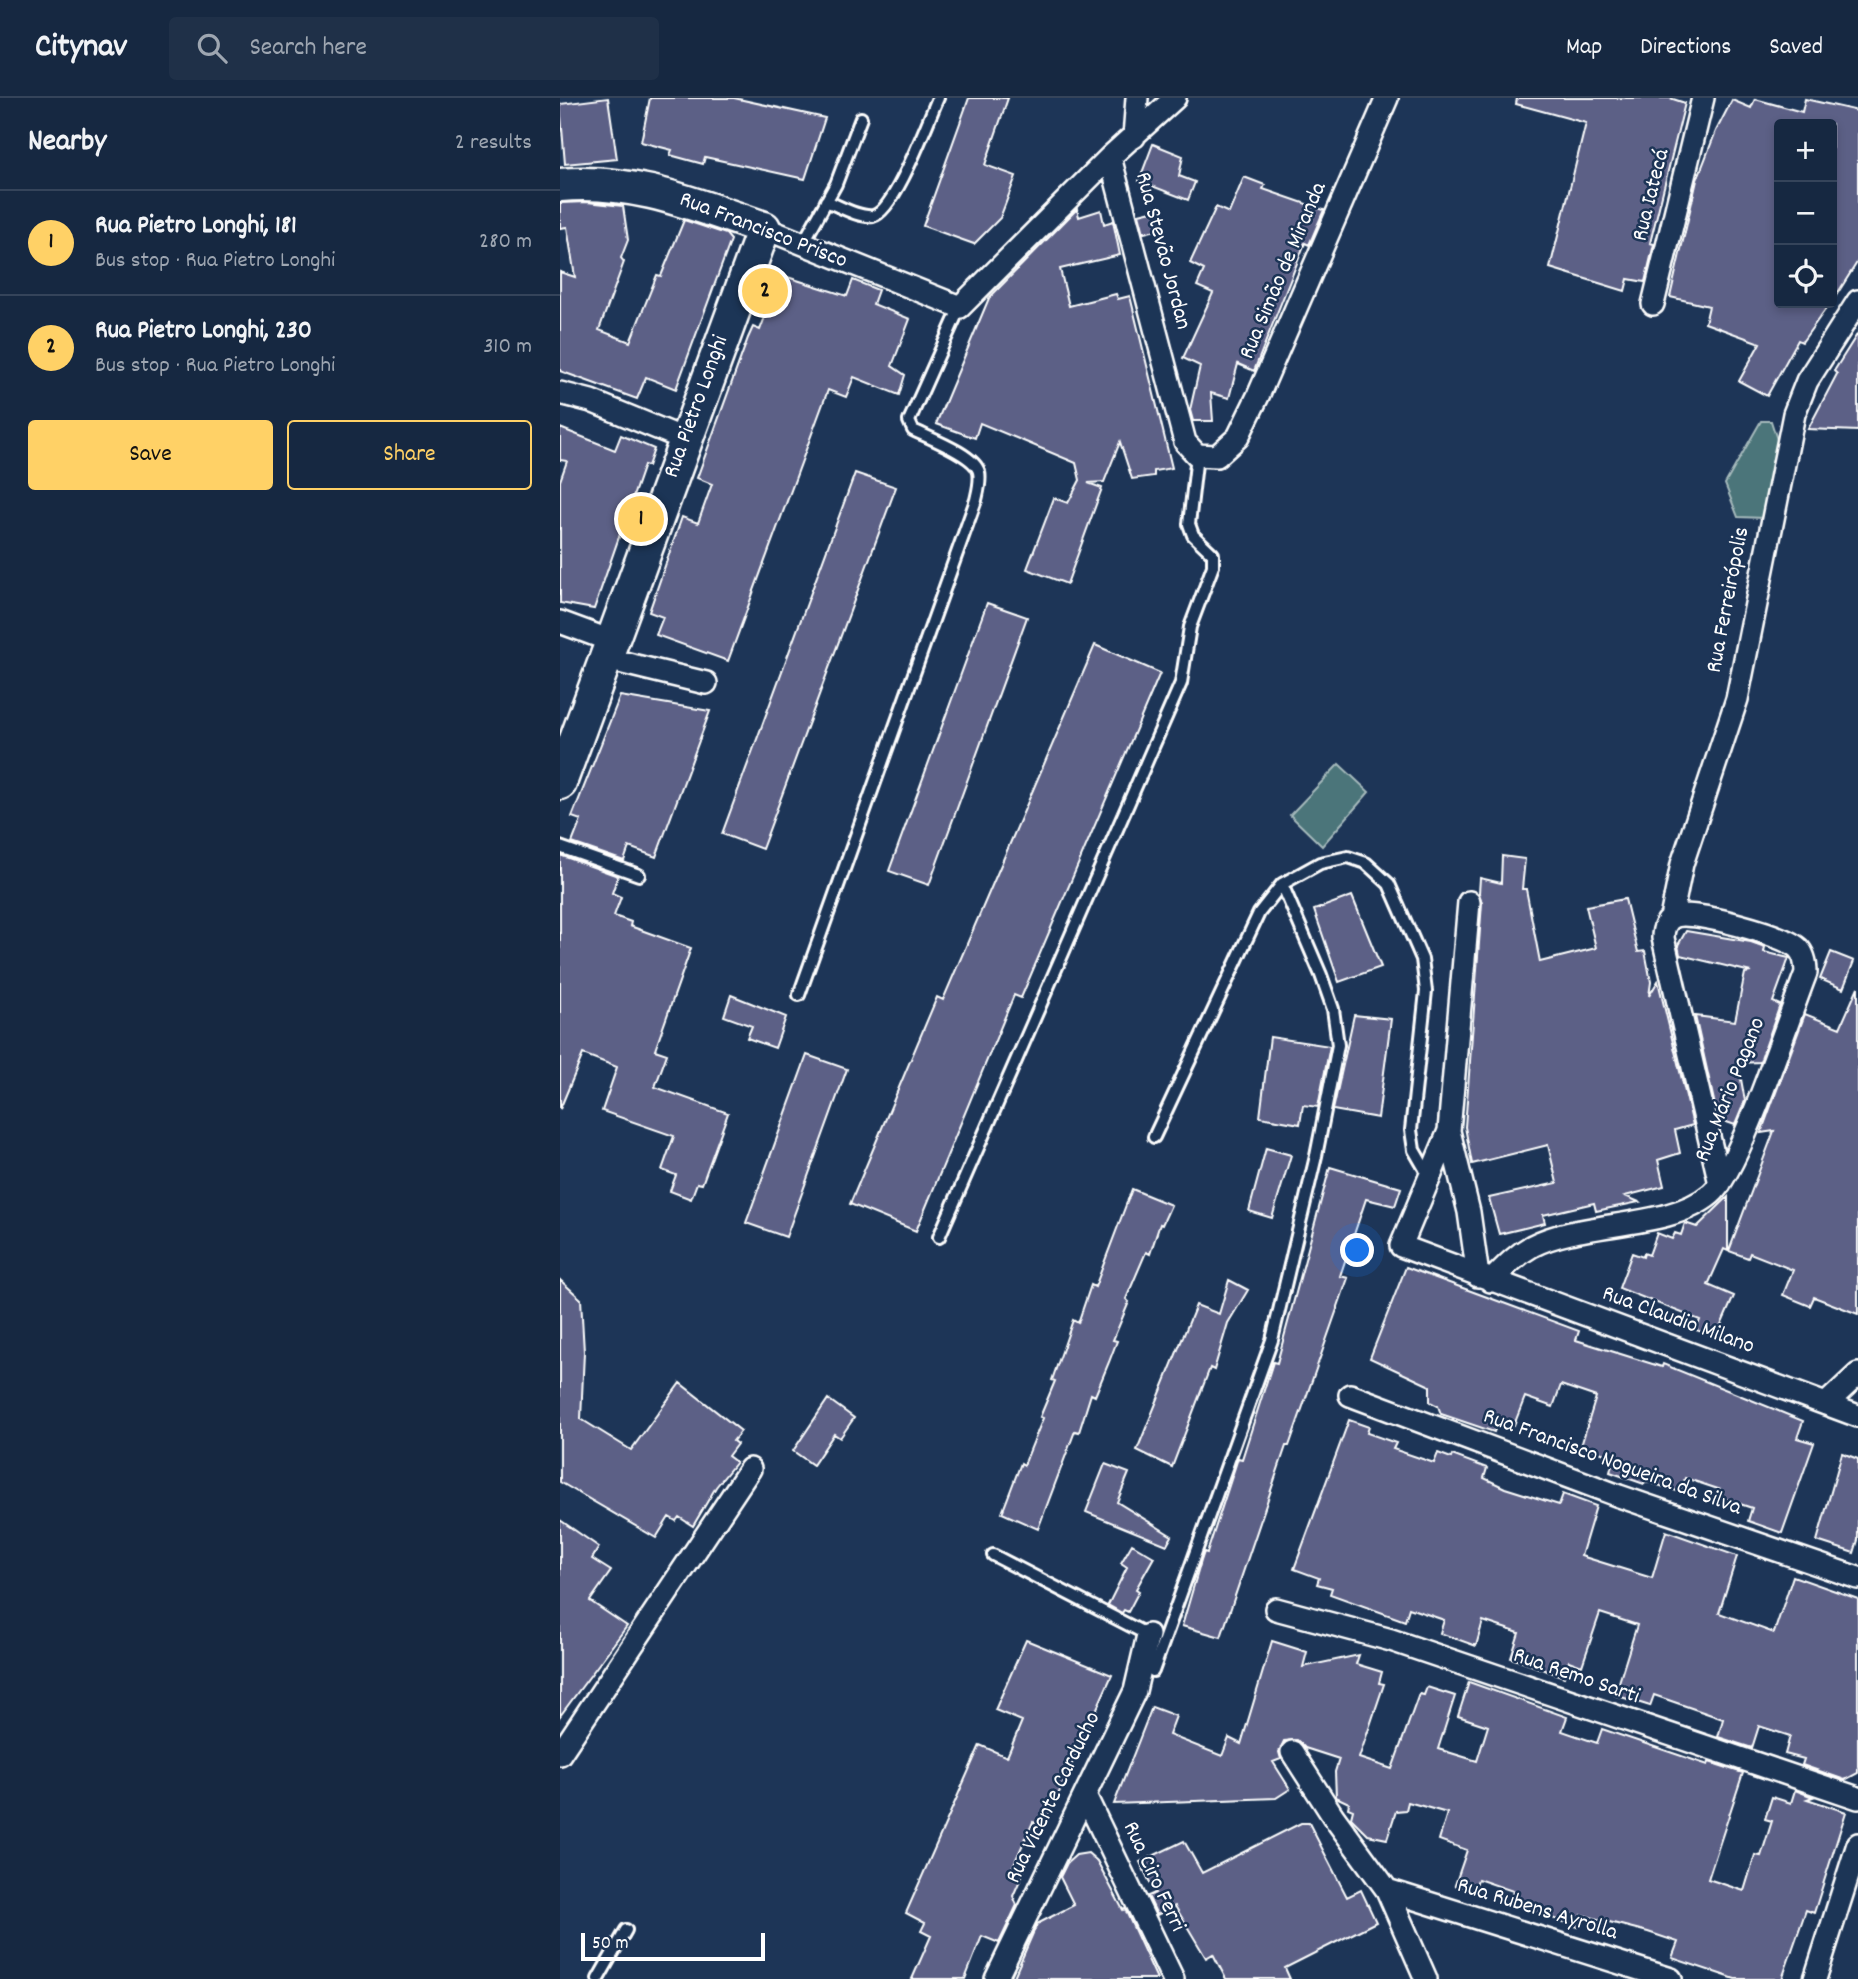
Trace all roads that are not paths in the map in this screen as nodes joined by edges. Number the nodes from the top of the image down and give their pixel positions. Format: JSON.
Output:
{"nodes":[{"id":1,"x":938,"y":98,"type":"edge"},
{"id":2,"x":1138,"y":98,"type":"edge"},
{"id":3,"x":1175,"y":98,"type":"edge"},
{"id":4,"x":1387,"y":98,"type":"edge"},
{"id":5,"x":1703,"y":98,"type":"edge"},
{"id":6,"x":861,"y":118,"type":"dead end"},
{"id":7,"x":1134,"y":136,"type":"junction"},
{"id":8,"x":1110,"y":157,"type":"junction"},
{"id":9,"x":560,"y":185,"type":"edge"},
{"id":10,"x":826,"y":201,"type":"junction"},
{"id":11,"x":764,"y":228,"type":"junction"},
{"id":12,"x":802,"y":245,"type":"junction"},
{"id":13,"x":1858,"y":301,"type":"edge"},
{"id":14,"x":1653,"y":304,"type":"dead end"},
{"id":15,"x":960,"y":307,"type":"junction"},
{"id":16,"x":560,"y":393,"type":"edge"},
{"id":17,"x":684,"y":439,"type":"junction"},
{"id":18,"x":1207,"y":456,"type":"junction"},
{"id":19,"x":560,"y":622,"type":"edge"},
{"id":20,"x":611,"y":651,"type":"junction"},
{"id":21,"x":706,"y":683,"type":"dead end"},
{"id":22,"x":560,"y":783,"type":"edge"},
{"id":23,"x":560,"y":847,"type":"edge"},
{"id":24,"x":639,"y":875,"type":"dead end"},
{"id":25,"x":1282,"y":884,"type":"junction"},
{"id":26,"x":1469,"y":902,"type":"dead end"},
{"id":27,"x":1669,"y":921,"type":"junction"},
{"id":28,"x":799,"y":995,"type":"dead end"},
{"id":29,"x":1449,"y":1131,"type":"junction"},
{"id":30,"x":1154,"y":1138,"type":"dead end"},
{"id":31,"x":1430,"y":1178,"type":"junction"},
{"id":32,"x":1720,"y":1184,"type":"junction"},
{"id":33,"x":939,"y":1237,"type":"dead end"},
{"id":34,"x":1485,"y":1279,"type":"junction"},
{"id":35,"x":1858,"y":1374,"type":"edge"},
{"id":36,"x":1350,"y":1395,"type":"dead end"},
{"id":37,"x":1826,"y":1404,"type":"junction"},
{"id":38,"x":1858,"y":1416,"type":"edge"},
{"id":39,"x":750,"y":1469,"type":"dead end"},
{"id":40,"x":993,"y":1555,"type":"dead end"},
{"id":41,"x":1858,"y":1578,"type":"edge"},
{"id":42,"x":1276,"y":1609,"type":"dead end"},
{"id":43,"x":1148,"y":1635,"type":"joint"},
{"id":44,"x":1153,"y":1671,"type":"dead end"},
{"id":45,"x":1292,"y":1752,"type":"dead end"},
{"id":46,"x":560,"y":1754,"type":"edge"},
{"id":47,"x":1086,"y":1797,"type":"junction"},
{"id":48,"x":1858,"y":1798,"type":"edge"},
{"id":49,"x":1858,"y":1844,"type":"edge"},
{"id":50,"x":1387,"y":1890,"type":"junction"},
{"id":51,"x":626,"y":1930,"type":"dead end"},
{"id":52,"x":598,"y":1979,"type":"edge"},
{"id":53,"x":996,"y":1979,"type":"edge"},
{"id":54,"x":1173,"y":1979,"type":"edge"},
{"id":55,"x":1426,"y":1979,"type":"edge"},
{"id":56,"x":1671,"y":1979,"type":"edge"},
{"id":57,"x":1815,"y":1979,"type":"edge"}],
"edges":[{"from":1,"to":10,"type":"lane"},
{"from":2,"to":7,"type":"street"},
{"from":3,"to":7,"type":"street"},
{"from":4,"to":18,"type":"street","name":"Rua Simão de Miranda"},
{"from":5,"to":14,"type":"street","name":"Rua Iatecá"},
{"from":6,"to":10,"type":"lane"},
{"from":7,"to":8,"type":"street"},
{"from":8,"to":15,"type":"street","name":"Rua Stevão Jordan"},
{"from":8,"to":18,"type":"street","name":"Rua Stevão Jordan"},
{"from":9,"to":11,"type":"street","name":"Rua Francisco Prisco"},
{"from":10,"to":12,"type":"lane"},
{"from":11,"to":12,"type":"street","name":"Rua Francisco Prisco"},
{"from":11,"to":17,"type":"street","name":"Rua Pietro Longhi"},
{"from":12,"to":15,"type":"street","name":"Rua Francisco Prisco"},
{"from":13,"to":27,"type":"street","name":"Rua Ferreirópolis"},
{"from":15,"to":28,"type":"lane","name":"Rua Stevão Jordan"},
{"from":16,"to":17,"type":"street"},
{"from":17,"to":20,"type":"street","name":"Rua Pietro Longhi"},
{"from":18,"to":33,"type":"lane"},
{"from":19,"to":20,"type":"street"},
{"from":20,"to":21,"type":"street"},
{"from":20,"to":22,"type":"street","name":"Rua Pietro Longhi"},
{"from":23,"to":24,"type":"lane"},
{"from":25,"to":30,"type":"lane"},
{"from":25,"to":31,"type":"lane"},
{"from":25,"to":44,"type":"lane"},
{"from":26,"to":29,"type":"street","name":"Rua Claudio Milano"},
{"from":27,"to":32,"type":"street","name":"Rua Ferreirópolis"},
{"from":27,"to":32,"type":"street","name":"Rua Mário Pagano"},
{"from":29,"to":31,"type":"street","name":"Rua Claudio Milano"},
{"from":29,"to":34,"type":"street","name":"Rua Claudio Milano"},
{"from":31,"to":34,"type":"street","name":"Rua Claudio Milano"},
{"from":32,"to":34,"type":"street","name":"Rua Mário Pagano"},
{"from":34,"to":37,"type":"street","name":"Rua Claudio Milano"},
{"from":35,"to":37,"type":"street"},
{"from":36,"to":41,"type":"street","name":"Rua Francisco Nogueira da Silva"},
{"from":37,"to":38,"type":"street","name":"Rua Claudio Milano"},
{"from":39,"to":46,"type":"street"},
{"from":40,"to":43,"type":"lane"},
{"from":42,"to":48,"type":"street","name":"Rua Remo Sarti"},
{"from":43,"to":47,"type":"street","name":"Rua Vicente Carducho"},
{"from":45,"to":50,"type":"street"},
{"from":47,"to":53,"type":"street","name":"Rua Vicente Carducho"},
{"from":47,"to":54,"type":"street","name":"Rua Ciro Ferri"},
{"from":49,"to":57,"type":"street"},
{"from":50,"to":55,"type":"street"},
{"from":50,"to":56,"type":"street","name":"Rua Rubens Ayrolla"},
{"from":51,"to":52,"type":"lane"}]}
